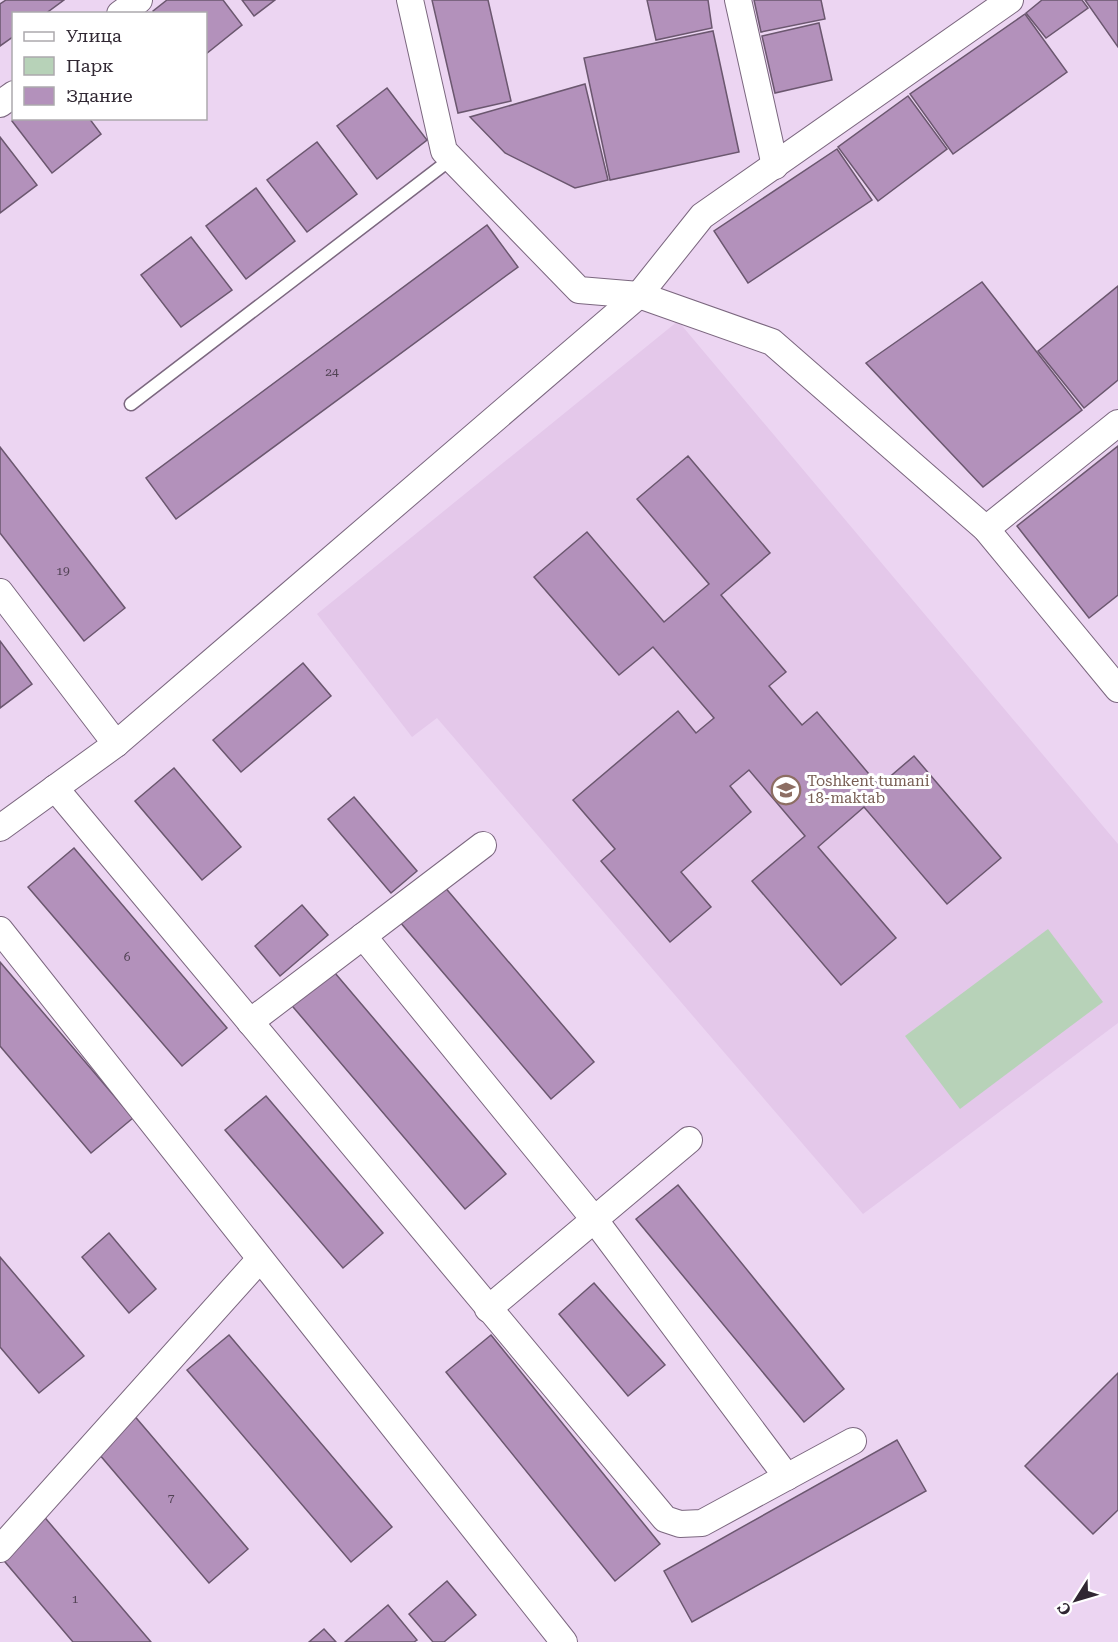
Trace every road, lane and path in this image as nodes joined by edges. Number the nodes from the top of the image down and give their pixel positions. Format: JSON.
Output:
{"nodes":[{"id":1,"x":138,"y":0,"type":"edge"},
{"id":2,"x":410,"y":0,"type":"edge"},
{"id":3,"x":738,"y":0,"type":"edge"},
{"id":4,"x":1010,"y":0,"type":"edge"},
{"id":5,"x":123,"y":12,"type":"edge"},
{"id":6,"x":451,"y":159,"type":"junction"},
{"id":7,"x":775,"y":166,"type":"junction"},
{"id":8,"x":639,"y":295,"type":"junction"},
{"id":9,"x":130,"y":404,"type":"dead end"},
{"id":10,"x":1118,"y":423,"type":"edge"},
{"id":11,"x":986,"y":529,"type":"junction"},
{"id":12,"x":4,"y":605,"type":"edge"},
{"id":13,"x":1118,"y":689,"type":"edge"},
{"id":14,"x":116,"y":744,"type":"junction"},
{"id":15,"x":55,"y":788,"type":"junction"},
{"id":16,"x":0,"y":828,"type":"edge"},
{"id":17,"x":483,"y":845,"type":"dead end"},
{"id":18,"x":0,"y":930,"type":"edge"},
{"id":19,"x":363,"y":936,"type":"junction"},
{"id":20,"x":250,"y":1022,"type":"junction"},
{"id":21,"x":689,"y":1140,"type":"dead end"},
{"id":22,"x":594,"y":1220,"type":"junction"},
{"id":23,"x":260,"y":1259,"type":"junction"},
{"id":24,"x":488,"y":1309,"type":"junction"},
{"id":25,"x":853,"y":1441,"type":"dead end"},
{"id":26,"x":787,"y":1477,"type":"junction"},
{"id":27,"x":0,"y":1549,"type":"edge"},
{"id":28,"x":564,"y":1642,"type":"edge"}],
"edges":[{"from":1,"to":5,"type":"street"},
{"from":2,"to":6,"type":"street"},
{"from":3,"to":7,"type":"street"},
{"from":4,"to":7,"type":"street"},
{"from":6,"to":8,"type":"street"},
{"from":6,"to":9,"type":"lane"},
{"from":7,"to":8,"type":"street"},
{"from":8,"to":11,"type":"street"},
{"from":8,"to":14,"type":"street"},
{"from":10,"to":11,"type":"street"},
{"from":11,"to":13,"type":"street"},
{"from":12,"to":14,"type":"street"},
{"from":14,"to":15,"type":"street"},
{"from":15,"to":16,"type":"street"},
{"from":15,"to":20,"type":"street"},
{"from":17,"to":19,"type":"street"},
{"from":18,"to":23,"type":"street"},
{"from":19,"to":20,"type":"street"},
{"from":19,"to":22,"type":"street"},
{"from":20,"to":24,"type":"street"},
{"from":21,"to":22,"type":"street"},
{"from":22,"to":24,"type":"street"},
{"from":22,"to":26,"type":"street"},
{"from":23,"to":27,"type":"street"},
{"from":23,"to":28,"type":"street"},
{"from":24,"to":26,"type":"street"},
{"from":25,"to":26,"type":"street"}]}
